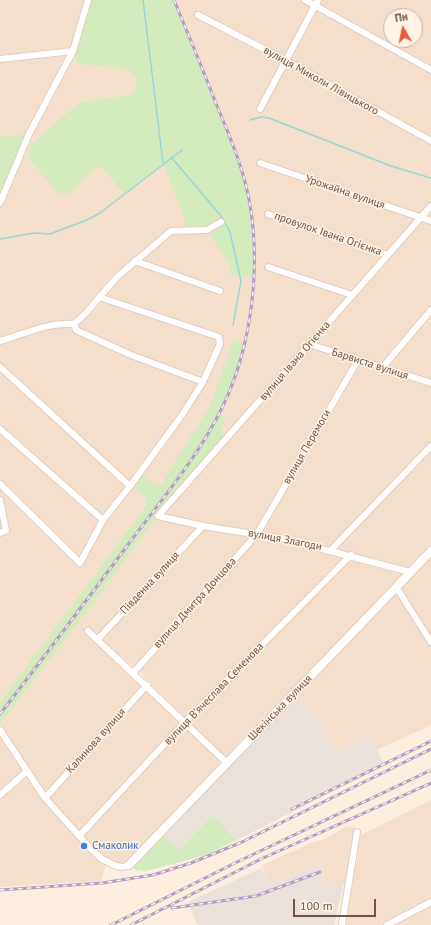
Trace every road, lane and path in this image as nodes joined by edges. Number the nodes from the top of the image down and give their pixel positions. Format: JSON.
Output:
{"nodes":[{"id":1,"x":88,"y":0,"type":"edge"},
{"id":2,"x":305,"y":0,"type":"edge"},
{"id":3,"x":316,"y":3,"type":"edge"},
{"id":4,"x":198,"y":16,"type":"dead end"},
{"id":5,"x":73,"y":50,"type":"junction"},
{"id":6,"x":0,"y":59,"type":"edge"},
{"id":7,"x":285,"y":60,"type":"junction"},
{"id":8,"x":431,"y":70,"type":"edge"},
{"id":9,"x":260,"y":109,"type":"dead end"},
{"id":10,"x":431,"y":141,"type":"edge"},
{"id":11,"x":260,"y":163,"type":"dead end"},
{"id":12,"x":0,"y":203,"type":"edge"},
{"id":13,"x":431,"y":206,"type":"edge"},
{"id":14,"x":268,"y":214,"type":"dead end"},
{"id":15,"x":420,"y":218,"type":"junction"},
{"id":16,"x":431,"y":221,"type":"edge"},
{"id":17,"x":221,"y":222,"type":"dead end"},
{"id":18,"x":388,"y":255,"type":"junction"},
{"id":19,"x":135,"y":261,"type":"junction"},
{"id":20,"x":268,"y":267,"type":"dead end"},
{"id":21,"x":220,"y":292,"type":"dead end"},
{"id":22,"x":352,"y":295,"type":"junction"},
{"id":23,"x":99,"y":297,"type":"junction"},
{"id":24,"x":431,"y":310,"type":"edge"},
{"id":25,"x":74,"y":324,"type":"junction"},
{"id":26,"x":0,"y":342,"type":"edge"},
{"id":27,"x":309,"y":344,"type":"junction"},
{"id":28,"x":358,"y":360,"type":"junction"},
{"id":29,"x":0,"y":367,"type":"edge"},
{"id":30,"x":382,"y":368,"type":"junction"},
{"id":31,"x":203,"y":382,"type":"junction"},
{"id":32,"x":431,"y":382,"type":"edge"},
{"id":33,"x":0,"y":429,"type":"edge"},
{"id":34,"x":431,"y":446,"type":"edge"},
{"id":35,"x":0,"y":484,"type":"edge"},
{"id":36,"x":130,"y":486,"type":"junction"},
{"id":37,"x":0,"y":500,"type":"edge"},
{"id":38,"x":158,"y":516,"type":"joint"},
{"id":39,"x":104,"y":520,"type":"junction"},
{"id":40,"x":203,"y":526,"type":"junction"},
{"id":41,"x":0,"y":533,"type":"edge"},
{"id":42,"x":257,"y":534,"type":"junction"},
{"id":43,"x":332,"y":550,"type":"junction"},
{"id":44,"x":431,"y":551,"type":"edge"},
{"id":45,"x":351,"y":555,"type":"junction"},
{"id":46,"x":410,"y":572,"type":"junction"},
{"id":47,"x":396,"y":587,"type":"junction"},
{"id":48,"x":88,"y":631,"type":"dead end"},
{"id":49,"x":98,"y":640,"type":"junction"},
{"id":50,"x":431,"y":642,"type":"edge"},
{"id":51,"x":133,"y":673,"type":"junction"},
{"id":52,"x":147,"y":685,"type":"junction"},
{"id":53,"x":185,"y":722,"type":"junction"},
{"id":54,"x":0,"y":730,"type":"edge"},
{"id":55,"x":227,"y":763,"type":"junction"},
{"id":56,"x":26,"y":772,"type":"junction"},
{"id":57,"x":0,"y":796,"type":"edge"},
{"id":58,"x":45,"y":798,"type":"junction"},
{"id":59,"x":357,"y":832,"type":"dead end"},
{"id":60,"x":80,"y":835,"type":"junction"},
{"id":61,"x":129,"y":865,"type":"joint"},
{"id":62,"x":431,"y":902,"type":"edge"},
{"id":63,"x":342,"y":925,"type":"edge"},
{"id":64,"x":386,"y":925,"type":"edge"}],
"edges":[{"from":1,"to":5,"type":"street"},
{"from":2,"to":3,"type":"street"},
{"from":3,"to":7,"type":"street"},
{"from":3,"to":8,"type":"street"},
{"from":4,"to":7,"type":"street","name":"вулиця Миколи Лівицького"},
{"from":5,"to":6,"type":"street"},
{"from":5,"to":12,"type":"street"},
{"from":7,"to":9,"type":"street"},
{"from":7,"to":10,"type":"street","name":"вулиця Миколи Лівицького"},
{"from":11,"to":15,"type":"street","name":"Урожайна вулиця"},
{"from":13,"to":15,"type":"street","name":"вулиця Івана Огієнка"},
{"from":14,"to":18,"type":"street","name":"провулок Івана Огієнка"},
{"from":15,"to":16,"type":"street","name":"Урожайна вулиця"},
{"from":15,"to":18,"type":"street","name":"вулиця Івана Огієнка"},
{"from":17,"to":19,"type":"street"},
{"from":18,"to":22,"type":"street","name":"вулиця Івана Огієнка"},
{"from":19,"to":21,"type":"street"},
{"from":19,"to":23,"type":"street"},
{"from":20,"to":22,"type":"street"},
{"from":22,"to":27,"type":"street","name":"вулиця Івана Огієнка"},
{"from":23,"to":25,"type":"street"},
{"from":23,"to":31,"type":"street"},
{"from":24,"to":30,"type":"street"},
{"from":25,"to":26,"type":"street"},
{"from":25,"to":31,"type":"street"},
{"from":27,"to":28,"type":"street","name":"Барвиста вулиця"},
{"from":27,"to":38,"type":"street","name":"вулиця Івана Огієнка"},
{"from":28,"to":30,"type":"street","name":"Барвиста вулиця"},
{"from":28,"to":42,"type":"street","name":"вулиця Перемоги"},
{"from":29,"to":36,"type":"street"},
{"from":30,"to":32,"type":"street","name":"Барвиста вулиця"},
{"from":31,"to":36,"type":"street"},
{"from":33,"to":39,"type":"street"},
{"from":34,"to":43,"type":"street"},
{"from":35,"to":39,"type":"street"},
{"from":36,"to":39,"type":"street"},
{"from":37,"to":41,"type":"street"},
{"from":38,"to":40,"type":"street","name":"вулиця Злагоди"},
{"from":40,"to":42,"type":"street","name":"вулиця Злагоди"},
{"from":40,"to":49,"type":"street","name":"Південна вулиця"},
{"from":42,"to":43,"type":"street","name":"вулиця Злагоди"},
{"from":42,"to":51,"type":"street","name":"вулиця Дмитра Донцова"},
{"from":43,"to":45,"type":"street","name":"вулиця Злагоди"},
{"from":44,"to":46,"type":"street","name":"Шекінська вулиця"},
{"from":45,"to":46,"type":"street","name":"вулиця Злагоди"},
{"from":45,"to":53,"type":"street","name":"вулиця В'ячеслава Семенова"},
{"from":46,"to":47,"type":"street","name":"Шекінська вулиця"},
{"from":47,"to":50,"type":"street"},
{"from":47,"to":55,"type":"street","name":"Шекінська вулиця"},
{"from":48,"to":49,"type":"street"},
{"from":49,"to":51,"type":"street"},
{"from":51,"to":52,"type":"street"},
{"from":52,"to":53,"type":"street"},
{"from":52,"to":58,"type":"street","name":"Калинова вулиця"},
{"from":53,"to":55,"type":"street"},
{"from":53,"to":60,"type":"street","name":"вулиця В'ячеслава Семенова"},
{"from":54,"to":56,"type":"street"},
{"from":55,"to":61,"type":"street","name":"Шекінська вулиця"},
{"from":56,"to":57,"type":"street"},
{"from":56,"to":58,"type":"street"},
{"from":58,"to":60,"type":"street"},
{"from":59,"to":63,"type":"street"},
{"from":60,"to":61,"type":"street"},
{"from":62,"to":64,"type":"street"}]}
